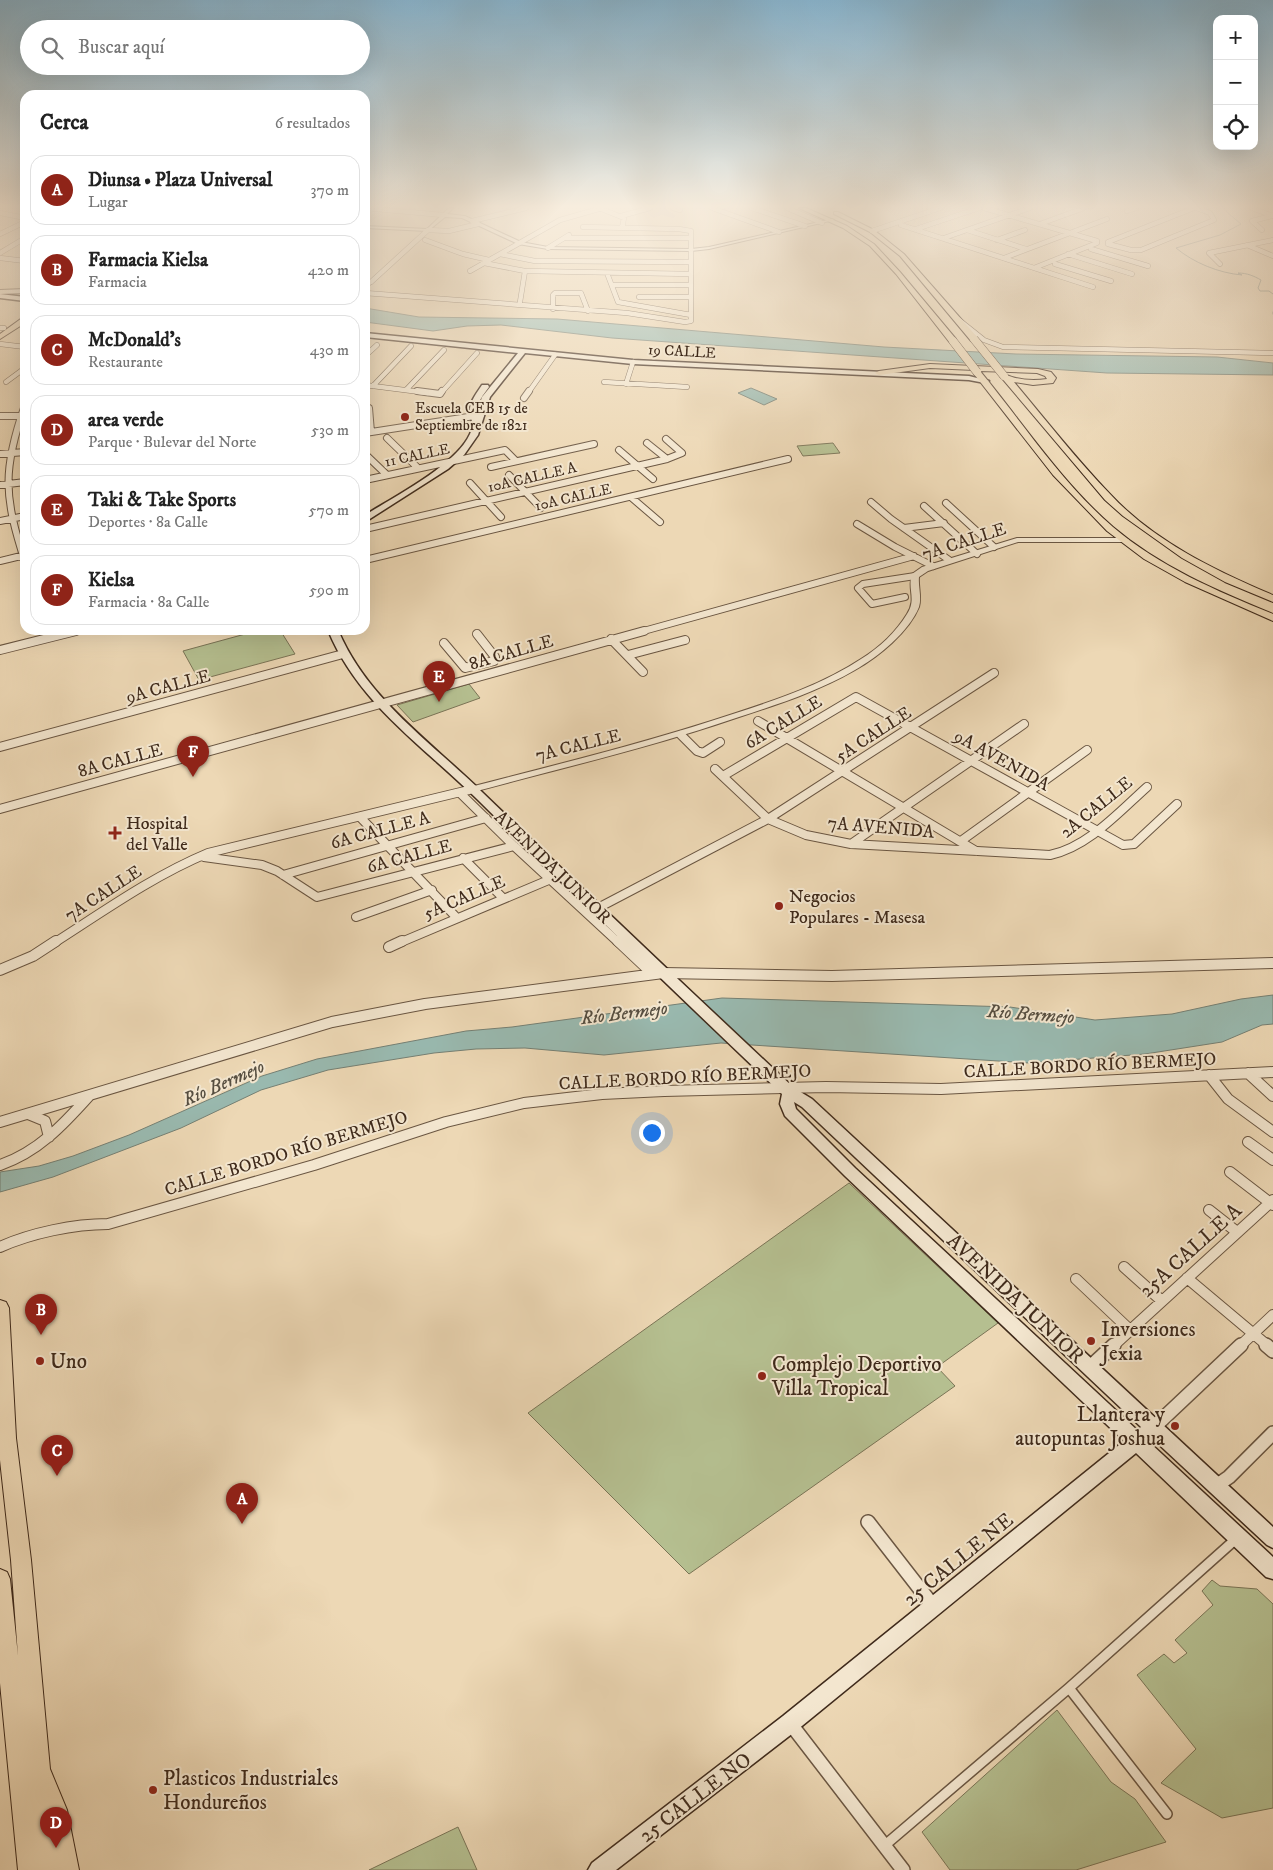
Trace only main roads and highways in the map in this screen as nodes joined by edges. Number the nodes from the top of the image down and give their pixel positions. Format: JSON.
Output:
{"nodes":[{"id":1,"x":915,"y":295,"type":"edge"},
{"id":2,"x":936,"y":295,"type":"edge"},
{"id":3,"x":0,"y":296,"type":"edge"},
{"id":4,"x":20,"y":299,"type":"edge"},
{"id":5,"x":20,"y":317,"type":"edge"},
{"id":6,"x":20,"y":323,"type":"edge"},
{"id":7,"x":1,"y":329,"type":"edge"},
{"id":8,"x":370,"y":336,"type":"edge"},
{"id":9,"x":0,"y":337,"type":"edge"},
{"id":10,"x":518,"y":351,"type":"junction"},
{"id":11,"x":879,"y":373,"type":"junction"},
{"id":12,"x":977,"y":376,"type":"junction"},
{"id":13,"x":1004,"y":376,"type":"junction"},
{"id":14,"x":1029,"y":382,"type":"junction"},
{"id":15,"x":1018,"y":392,"type":"junction"},
{"id":16,"x":478,"y":424,"type":"junction"},
{"id":17,"x":370,"y":516,"type":"edge"},
{"id":18,"x":1273,"y":599,"type":"edge"},
{"id":19,"x":1273,"y":618,"type":"edge"},
{"id":20,"x":335,"y":635,"type":"edge"},
{"id":21,"x":784,"y":1087,"type":"junction"},
{"id":22,"x":0,"y":1308,"type":"edge"},
{"id":23,"x":1153,"y":1428,"type":"junction"},
{"id":24,"x":1136,"y":1442,"type":"junction"},
{"id":25,"x":1273,"y":1539,"type":"edge"},
{"id":26,"x":1273,"y":1570,"type":"edge"},
{"id":27,"x":0,"y":1579,"type":"edge"},
{"id":28,"x":790,"y":1723,"type":"joint"},
{"id":29,"x":37,"y":1763,"type":"junction"},
{"id":30,"x":34,"y":1869,"type":"edge"},
{"id":31,"x":68,"y":1870,"type":"edge"},
{"id":32,"x":599,"y":1870,"type":"edge"}],
"edges":[{"from":1,"to":12,"type":"main road","bridge":true},
{"from":2,"to":13,"type":"main road","bridge":true},
{"from":3,"to":4,"type":"main road"},
{"from":5,"to":7,"type":"main road"},
{"from":6,"to":9,"type":"main road"},
{"from":8,"to":10,"type":"main road","name":"19 CALLE"},
{"from":10,"to":11,"type":"main road","name":"19 CALLE"},
{"from":10,"to":16,"type":"main road"},
{"from":10,"to":16,"type":"main road"},
{"from":11,"to":12,"type":"main road","name":"19 CALLE"},
{"from":11,"to":14,"type":"main road"},
{"from":12,"to":19,"type":"main road"},
{"from":13,"to":14,"type":"main road"},
{"from":13,"to":15,"type":"main road"},
{"from":14,"to":15,"type":"main road"},
{"from":15,"to":18,"type":"main road"},
{"from":16,"to":17,"type":"main road"},
{"from":20,"to":21,"type":"main road","name":"AVENIDA JUNIOR"},
{"from":21,"to":23,"type":"main road","name":"AVENIDA JUNIOR"},
{"from":21,"to":24,"type":"main road","name":"AVENIDA JUNIOR"},
{"from":22,"to":29,"type":"main road"},
{"from":23,"to":24,"type":"main road","name":"25 CALLE NE"},
{"from":23,"to":25,"type":"main road","name":"AVENIDA JUNIOR"},
{"from":24,"to":26,"type":"main road","name":"AVENIDA JUNIOR"},
{"from":24,"to":28,"type":"main road","name":"25 CALLE NE"},
{"from":27,"to":30,"type":"main road"},
{"from":28,"to":32,"type":"main road","name":"25 CALLE NO"},
{"from":29,"to":30,"type":"main road"},
{"from":29,"to":31,"type":"main road"}]}
